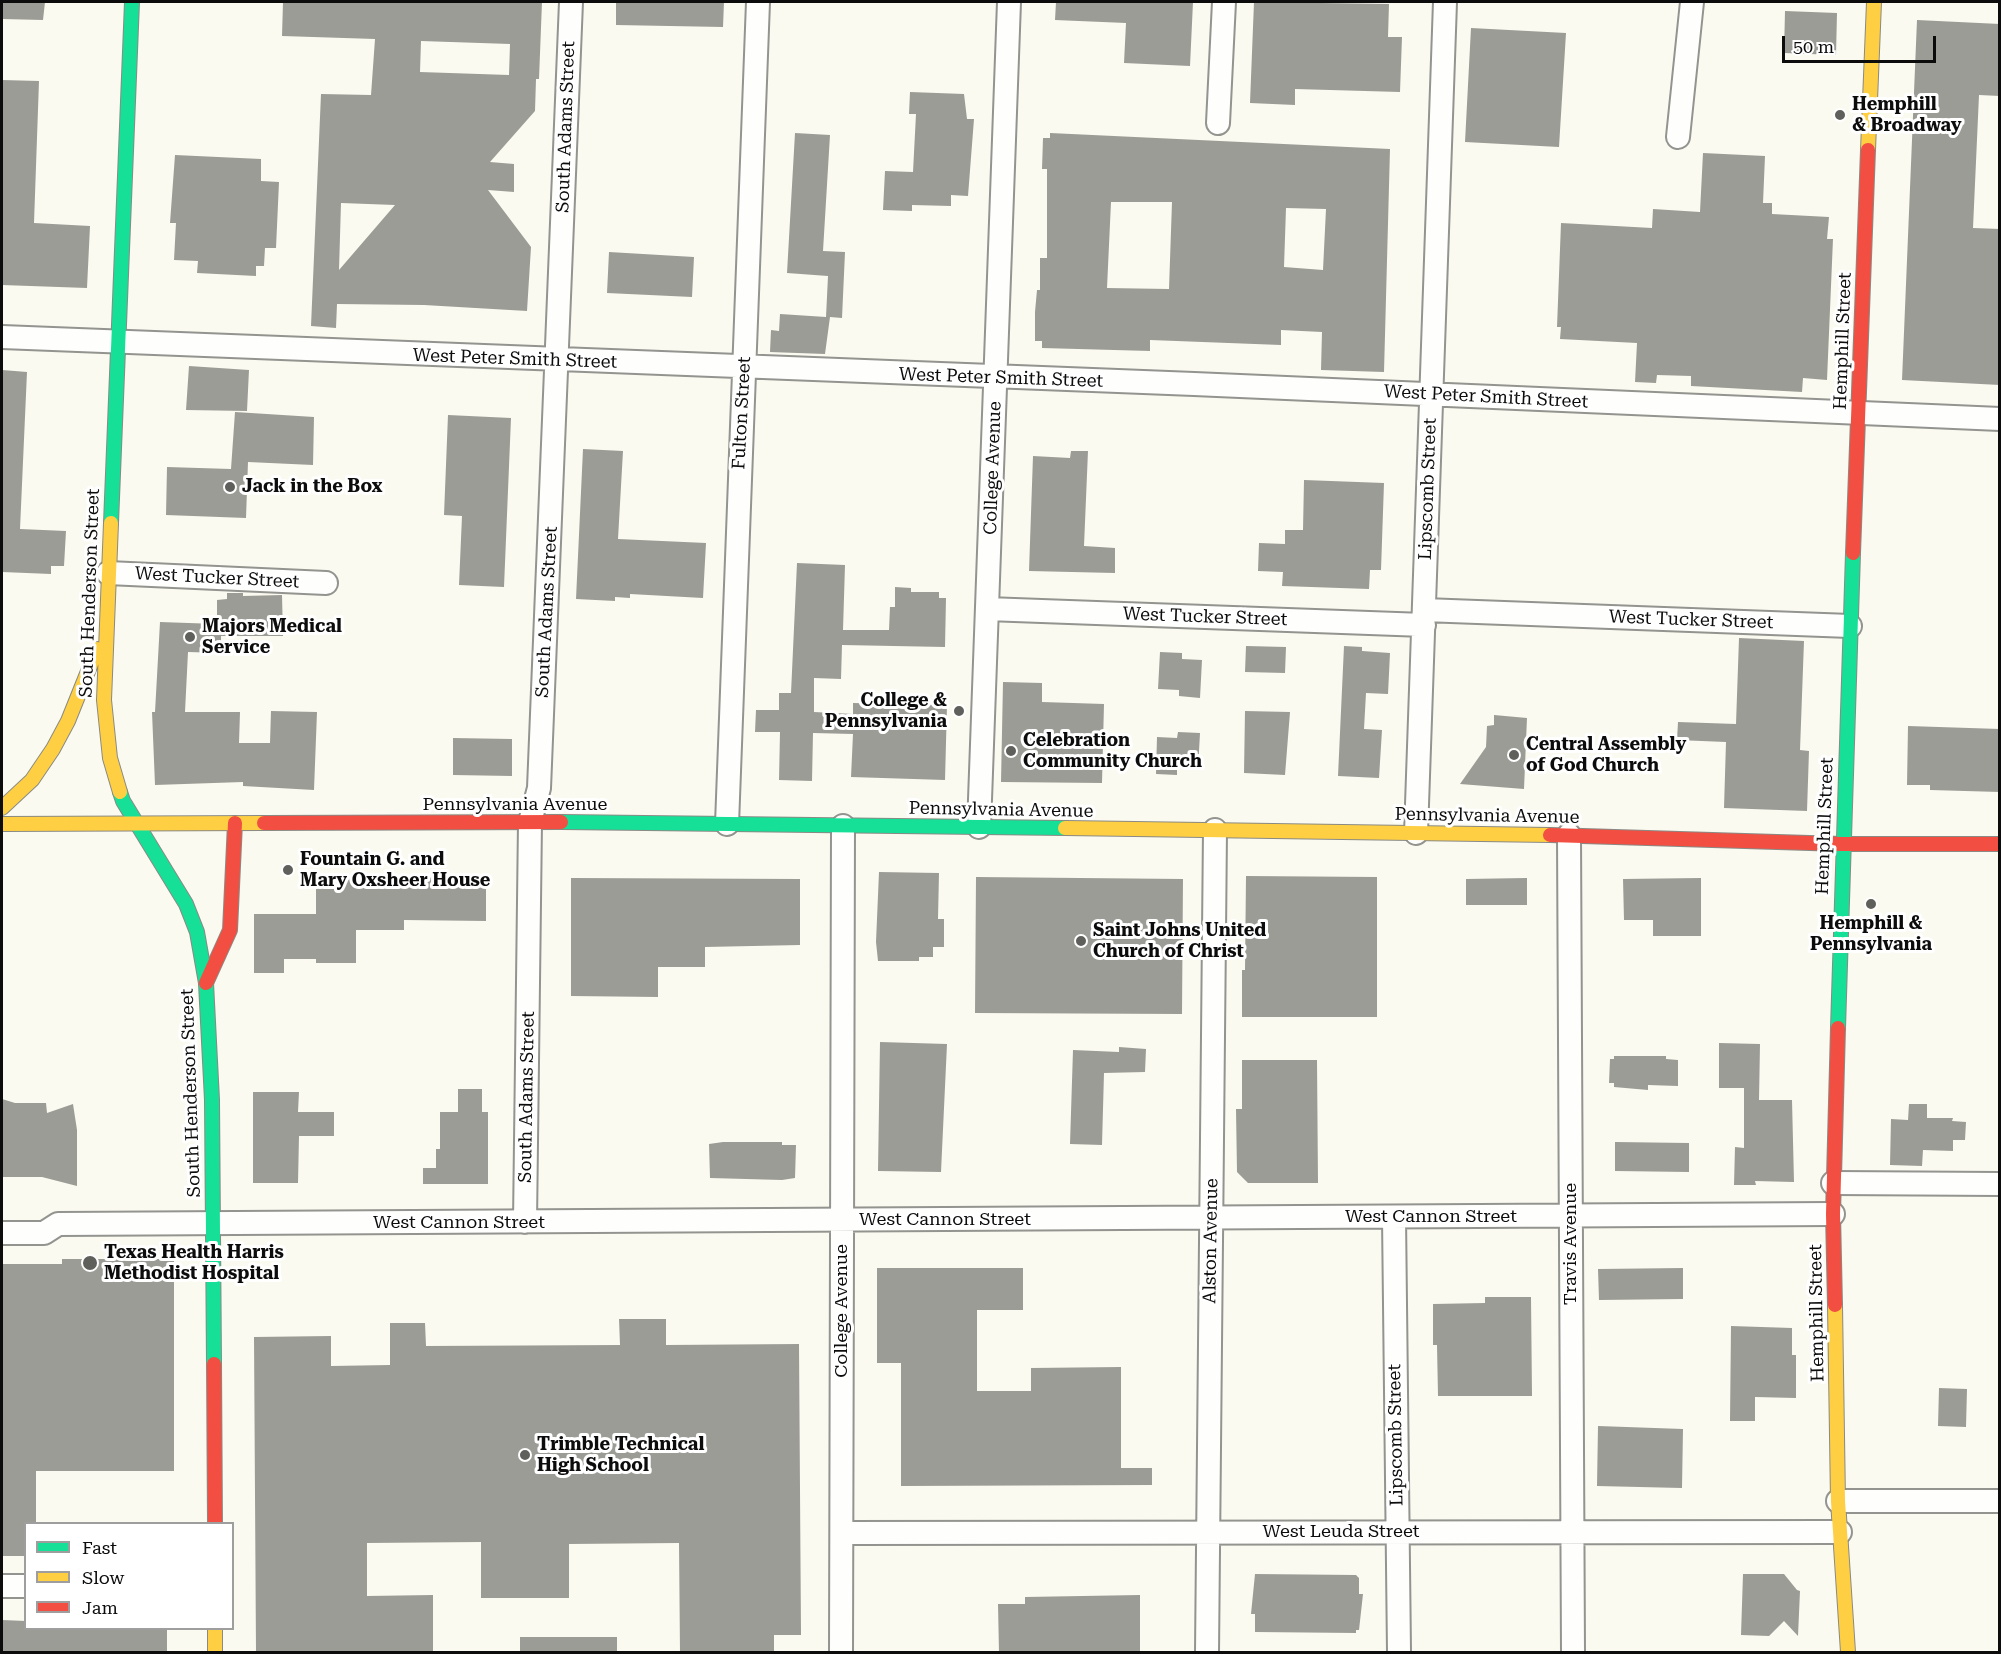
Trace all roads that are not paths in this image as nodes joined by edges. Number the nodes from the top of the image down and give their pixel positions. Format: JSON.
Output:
{"nodes":[{"id":1,"x":132,"y":2,"type":"edge"},
{"id":2,"x":571,"y":2,"type":"edge"},
{"id":3,"x":758,"y":2,"type":"edge"},
{"id":4,"x":1010,"y":2,"type":"edge"},
{"id":5,"x":1224,"y":2,"type":"edge"},
{"id":6,"x":1445,"y":2,"type":"edge"},
{"id":7,"x":1692,"y":2,"type":"edge"},
{"id":8,"x":1874,"y":2,"type":"edge"},
{"id":9,"x":1218,"y":123,"type":"dead end"},
{"id":10,"x":1678,"y":137,"type":"dead end"},
{"id":11,"x":2,"y":337,"type":"edge"},
{"id":12,"x":118,"y":342,"type":"junction"},
{"id":13,"x":558,"y":360,"type":"junction"},
{"id":14,"x":744,"y":368,"type":"junction"},
{"id":15,"x":996,"y":378,"type":"junction"},
{"id":16,"x":1431,"y":395,"type":"junction"},
{"id":17,"x":1858,"y":414,"type":"junction"},
{"id":18,"x":2000,"y":419,"type":"edge"},
{"id":19,"x":108,"y":573,"type":"junction"},
{"id":20,"x":326,"y":583,"type":"dead end"},
{"id":21,"x":987,"y":609,"type":"junction"},
{"id":22,"x":1424,"y":618,"type":"junction"},
{"id":23,"x":1850,"y":626,"type":"junction"},
{"id":24,"x":105,"y":632,"type":"junction"},
{"id":25,"x":2,"y":808,"type":"edge"},
{"id":26,"x":530,"y":822,"type":"junction"},
{"id":27,"x":136,"y":823,"type":"junction"},
{"id":28,"x":236,"y":823,"type":"junction"},
{"id":29,"x":2,"y":824,"type":"edge"},
{"id":30,"x":727,"y":824,"type":"junction"},
{"id":31,"x":843,"y":826,"type":"junction"},
{"id":32,"x":979,"y":827,"type":"junction"},
{"id":33,"x":1215,"y":830,"type":"junction"},
{"id":34,"x":1416,"y":833,"type":"junction"},
{"id":35,"x":1569,"y":835,"type":"junction"},
{"id":36,"x":1842,"y":844,"type":"junction"},
{"id":37,"x":2000,"y":844,"type":"edge"},
{"id":38,"x":206,"y":983,"type":"junction"},
{"id":39,"x":1833,"y":1183,"type":"junction"},
{"id":40,"x":2000,"y":1184,"type":"edge"},
{"id":41,"x":1833,"y":1214,"type":"junction"},
{"id":42,"x":1570,"y":1216,"type":"junction"},
{"id":43,"x":1394,"y":1217,"type":"junction"},
{"id":44,"x":1211,"y":1218,"type":"junction"},
{"id":45,"x":2,"y":1219,"type":"edge"},
{"id":46,"x":842,"y":1220,"type":"junction"},
{"id":47,"x":525,"y":1222,"type":"junction"},
{"id":48,"x":58,"y":1224,"type":"junction"},
{"id":49,"x":212,"y":1224,"type":"junction"},
{"id":50,"x":2,"y":1233,"type":"edge"},
{"id":51,"x":1838,"y":1501,"type":"junction"},
{"id":52,"x":2000,"y":1501,"type":"edge"},
{"id":53,"x":214,"y":1522,"type":"edge"},
{"id":54,"x":1208,"y":1532,"type":"junction"},
{"id":55,"x":1397,"y":1532,"type":"junction"},
{"id":56,"x":1572,"y":1532,"type":"junction"},
{"id":57,"x":1840,"y":1532,"type":"junction"},
{"id":58,"x":842,"y":1533,"type":"junction"},
{"id":59,"x":2,"y":1586,"type":"edge"},
{"id":60,"x":24,"y":1586,"type":"edge"},
{"id":61,"x":215,"y":1630,"type":"edge"},
{"id":62,"x":215,"y":1653,"type":"edge"},
{"id":63,"x":841,"y":1653,"type":"edge"},
{"id":64,"x":1207,"y":1653,"type":"edge"},
{"id":65,"x":1399,"y":1653,"type":"edge"},
{"id":66,"x":1573,"y":1653,"type":"edge"},
{"id":67,"x":1848,"y":1653,"type":"edge"}],
"edges":[{"from":1,"to":12,"type":"street","name":"South Henderson Street"},
{"from":2,"to":13,"type":"street","name":"South Adams Street"},
{"from":3,"to":14,"type":"street","name":"Fulton Street"},
{"from":4,"to":15,"type":"street","name":"College Avenue"},
{"from":5,"to":9,"type":"street"},
{"from":6,"to":16,"type":"street","name":"Lipscomb Street"},
{"from":7,"to":10,"type":"street"},
{"from":8,"to":17,"type":"street","name":"Hemphill Street"},
{"from":11,"to":12,"type":"street","name":"West Peter Smith Street"},
{"from":12,"to":13,"type":"street","name":"West Peter Smith Street"},
{"from":12,"to":19,"type":"street","name":"South Henderson Street"},
{"from":13,"to":14,"type":"street","name":"West Peter Smith Street"},
{"from":13,"to":26,"type":"street","name":"South Adams Street"},
{"from":14,"to":15,"type":"street","name":"West Peter Smith Street"},
{"from":14,"to":30,"type":"street","name":"Fulton Street"},
{"from":15,"to":16,"type":"street","name":"West Peter Smith Street"},
{"from":15,"to":21,"type":"street","name":"College Avenue"},
{"from":16,"to":17,"type":"street","name":"West Peter Smith Street"},
{"from":16,"to":22,"type":"street","name":"Lipscomb Street"},
{"from":17,"to":18,"type":"street","name":"West Peter Smith Street"},
{"from":17,"to":23,"type":"street","name":"Hemphill Street"},
{"from":19,"to":20,"type":"street","name":"West Tucker Street"},
{"from":19,"to":24,"type":"street","name":"South Henderson Street"},
{"from":21,"to":22,"type":"street","name":"West Tucker Street"},
{"from":21,"to":32,"type":"street","name":"College Avenue"},
{"from":22,"to":23,"type":"street","name":"West Tucker Street"},
{"from":22,"to":34,"type":"street","name":"Lipscomb Street"},
{"from":23,"to":36,"type":"street","name":"Hemphill Street"},
{"from":24,"to":25,"type":"street"},
{"from":24,"to":27,"type":"street","name":"South Henderson Street"},
{"from":26,"to":28,"type":"street","name":"Pennsylvania Avenue"},
{"from":26,"to":30,"type":"street","name":"Pennsylvania Avenue"},
{"from":26,"to":47,"type":"street","name":"South Adams Street"},
{"from":27,"to":28,"type":"street","name":"Pennsylvania Avenue"},
{"from":27,"to":29,"type":"street","name":"Pennsylvania Avenue"},
{"from":27,"to":38,"type":"street","name":"South Henderson Street"},
{"from":28,"to":38,"type":"street"},
{"from":30,"to":31,"type":"street","name":"Pennsylvania Avenue"},
{"from":31,"to":32,"type":"street","name":"Pennsylvania Avenue"},
{"from":31,"to":46,"type":"street","name":"College Avenue"},
{"from":32,"to":33,"type":"street","name":"Pennsylvania Avenue"},
{"from":33,"to":34,"type":"street","name":"Pennsylvania Avenue"},
{"from":33,"to":44,"type":"street","name":"Alston Avenue"},
{"from":34,"to":35,"type":"street","name":"Pennsylvania Avenue"},
{"from":35,"to":36,"type":"street","name":"Pennsylvania Avenue"},
{"from":35,"to":42,"type":"street","name":"Travis Avenue"},
{"from":36,"to":37,"type":"street","name":"Pennsylvania Avenue"},
{"from":36,"to":39,"type":"street","name":"Hemphill Street"},
{"from":38,"to":49,"type":"street","name":"South Henderson Street"},
{"from":39,"to":40,"type":"street"},
{"from":39,"to":41,"type":"street","name":"Hemphill Street"},
{"from":41,"to":42,"type":"street","name":"West Cannon Street"},
{"from":41,"to":51,"type":"street","name":"Hemphill Street"},
{"from":42,"to":43,"type":"street","name":"West Cannon Street"},
{"from":42,"to":56,"type":"street","name":"Travis Avenue"},
{"from":43,"to":44,"type":"street","name":"West Cannon Street"},
{"from":43,"to":55,"type":"street","name":"Lipscomb Street"},
{"from":44,"to":46,"type":"street","name":"West Cannon Street"},
{"from":44,"to":54,"type":"street","name":"Alston Avenue"},
{"from":45,"to":48,"type":"street","name":"West Cannon Street"},
{"from":46,"to":47,"type":"street","name":"West Cannon Street"},
{"from":46,"to":58,"type":"street","name":"College Avenue"},
{"from":47,"to":49,"type":"street","name":"West Cannon Street"},
{"from":48,"to":49,"type":"street","name":"West Cannon Street"},
{"from":48,"to":50,"type":"street","name":"West Cannon Street"},
{"from":49,"to":53,"type":"street","name":"South Henderson Street"},
{"from":51,"to":52,"type":"street"},
{"from":51,"to":57,"type":"street","name":"Hemphill Street"},
{"from":54,"to":55,"type":"street","name":"West Leuda Street"},
{"from":54,"to":58,"type":"street","name":"West Leuda Street"},
{"from":54,"to":64,"type":"street","name":"Alston Avenue"},
{"from":55,"to":56,"type":"street","name":"West Leuda Street"},
{"from":55,"to":65,"type":"street","name":"Lipscomb Street"},
{"from":56,"to":57,"type":"street","name":"West Leuda Street"},
{"from":56,"to":66,"type":"street","name":"Travis Avenue"},
{"from":57,"to":67,"type":"street","name":"Hemphill Street"},
{"from":58,"to":63,"type":"street","name":"College Avenue"},
{"from":59,"to":60,"type":"street"},
{"from":61,"to":62,"type":"street"}]}
